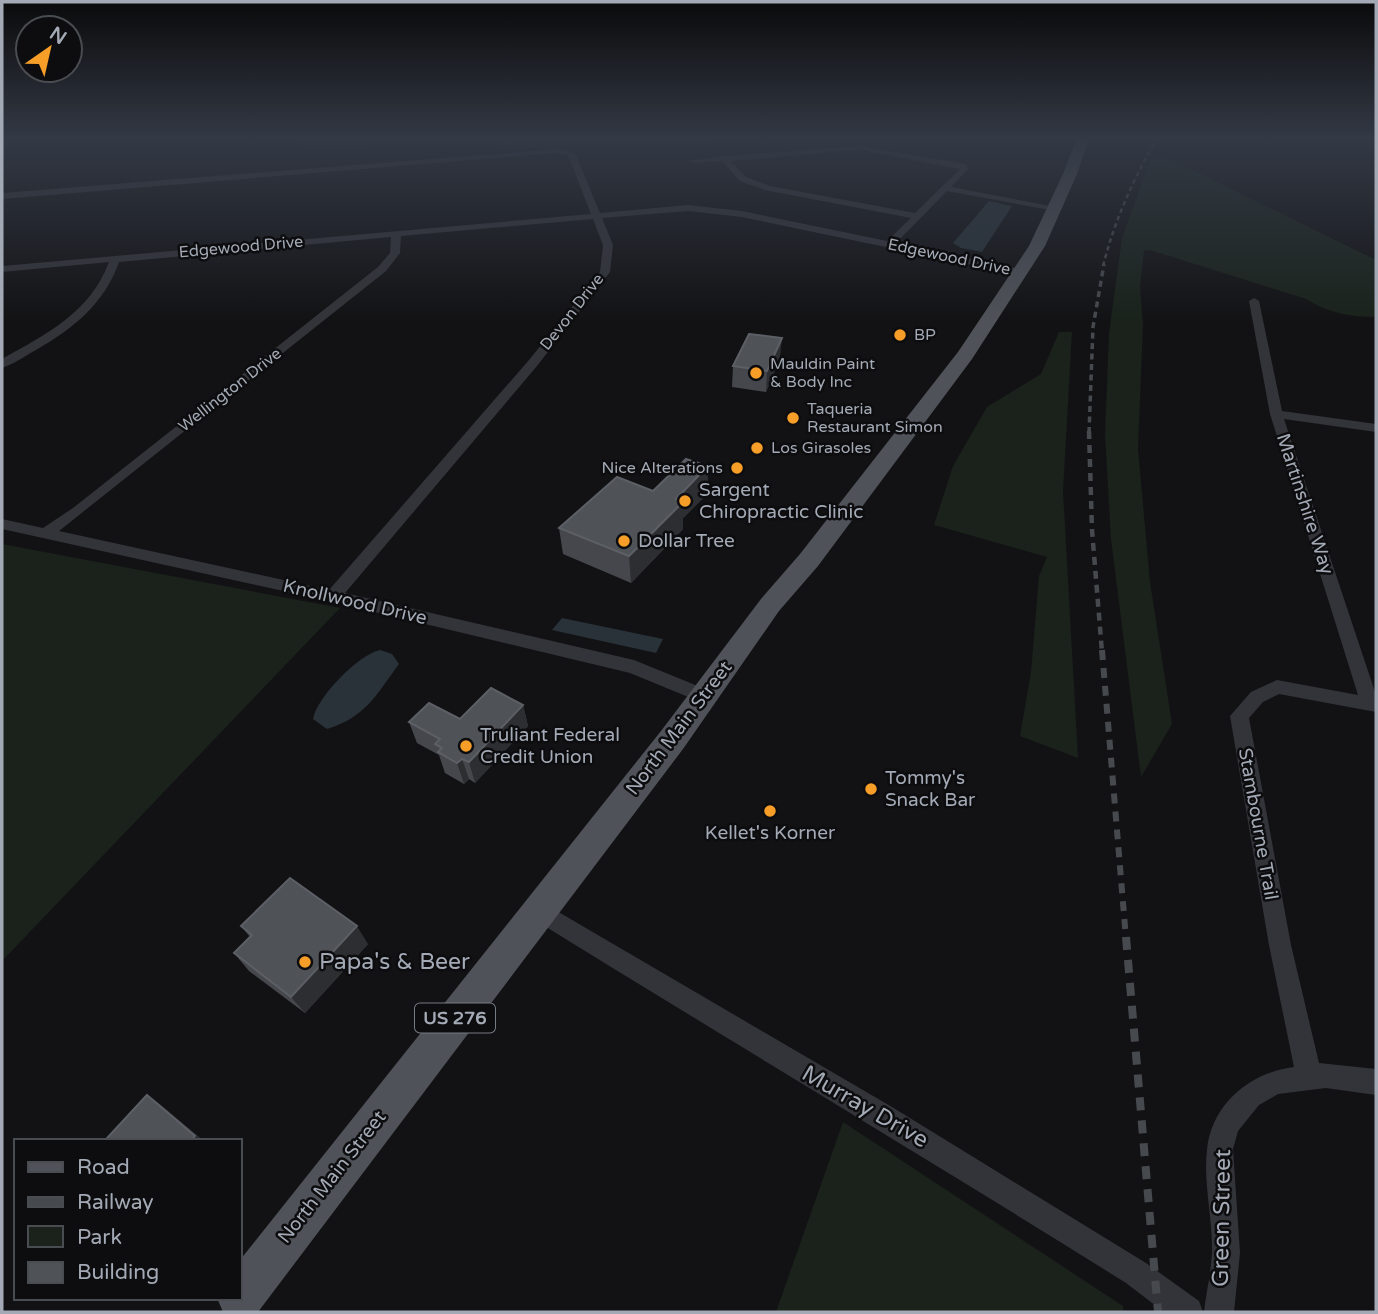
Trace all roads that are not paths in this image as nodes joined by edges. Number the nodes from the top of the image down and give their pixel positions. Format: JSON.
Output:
{"nodes":[{"id":1,"x":591,"y":199,"type":"edge"},
{"id":2,"x":830,"y":199,"type":"edge"},
{"id":3,"x":934,"y":199,"type":"edge"},
{"id":4,"x":1008,"y":199,"type":"edge"},
{"id":5,"x":1059,"y":199,"type":"edge"},
{"id":6,"x":1056,"y":208,"type":"junction"},
{"id":7,"x":597,"y":215,"type":"junction"},
{"id":8,"x":917,"y":216,"type":"junction"},
{"id":9,"x":396,"y":234,"type":"junction"},
{"id":10,"x":888,"y":244,"type":"junction"},
{"id":11,"x":115,"y":260,"type":"junction"},
{"id":12,"x":2,"y":269,"type":"edge"},
{"id":13,"x":1020,"y":272,"type":"junction"},
{"id":14,"x":1254,"y":301,"type":"dead end"},
{"id":15,"x":2,"y":364,"type":"edge"},
{"id":16,"x":1276,"y":414,"type":"junction"},
{"id":17,"x":1376,"y":428,"type":"edge"},
{"id":18,"x":2,"y":524,"type":"edge"},
{"id":19,"x":45,"y":534,"type":"junction"},
{"id":20,"x":333,"y":596,"type":"junction"},
{"id":21,"x":705,"y":696,"type":"junction"},
{"id":22,"x":1373,"y":704,"type":"edge"},
{"id":23,"x":538,"y":910,"type":"junction"},
{"id":24,"x":1309,"y":1077,"type":"junction"},
{"id":25,"x":1376,"y":1082,"type":"edge"},
{"id":26,"x":242,"y":1294,"type":"edge"},
{"id":27,"x":1188,"y":1312,"type":"edge"},
{"id":28,"x":1219,"y":1312,"type":"edge"}],
"edges":[{"from":1,"to":7,"type":"street","name":"Devon Drive"},
{"from":2,"to":8,"type":"street"},
{"from":3,"to":8,"type":"street"},
{"from":4,"to":6,"type":"street"},
{"from":5,"to":6,"type":"main road","name":"North Main Street","number":"US 276"},
{"from":6,"to":13,"type":"main road","name":"North Main Street","number":"US 276"},
{"from":7,"to":9,"type":"street","name":"Edgewood Drive"},
{"from":7,"to":10,"type":"street","name":"Edgewood Drive"},
{"from":7,"to":20,"type":"street","name":"Devon Drive"},
{"from":8,"to":10,"type":"street"},
{"from":9,"to":11,"type":"street","name":"Edgewood Drive"},
{"from":9,"to":19,"type":"street","name":"Wellington Drive"},
{"from":10,"to":13,"type":"street","name":"Edgewood Drive"},
{"from":11,"to":12,"type":"street","name":"Edgewood Drive"},
{"from":11,"to":15,"type":"street"},
{"from":13,"to":21,"type":"main road","name":"North Main Street","number":"US 276"},
{"from":14,"to":16,"type":"street","name":"Martinshire Way"},
{"from":16,"to":17,"type":"street"},
{"from":16,"to":22,"type":"street","name":"Martinshire Way"},
{"from":18,"to":19,"type":"street","name":"Knollwood Drive"},
{"from":19,"to":20,"type":"street","name":"Knollwood Drive"},
{"from":20,"to":21,"type":"street","name":"Knollwood Drive"},
{"from":21,"to":23,"type":"main road","name":"North Main Street","number":"US 276"},
{"from":22,"to":24,"type":"street","name":"Stambourne Trail"},
{"from":23,"to":26,"type":"main road","name":"North Main Street","number":"US 276"},
{"from":23,"to":27,"type":"street","name":"Murray Drive"},
{"from":24,"to":25,"type":"street","name":"Green Street"},
{"from":24,"to":28,"type":"street","name":"Green Street"}]}
